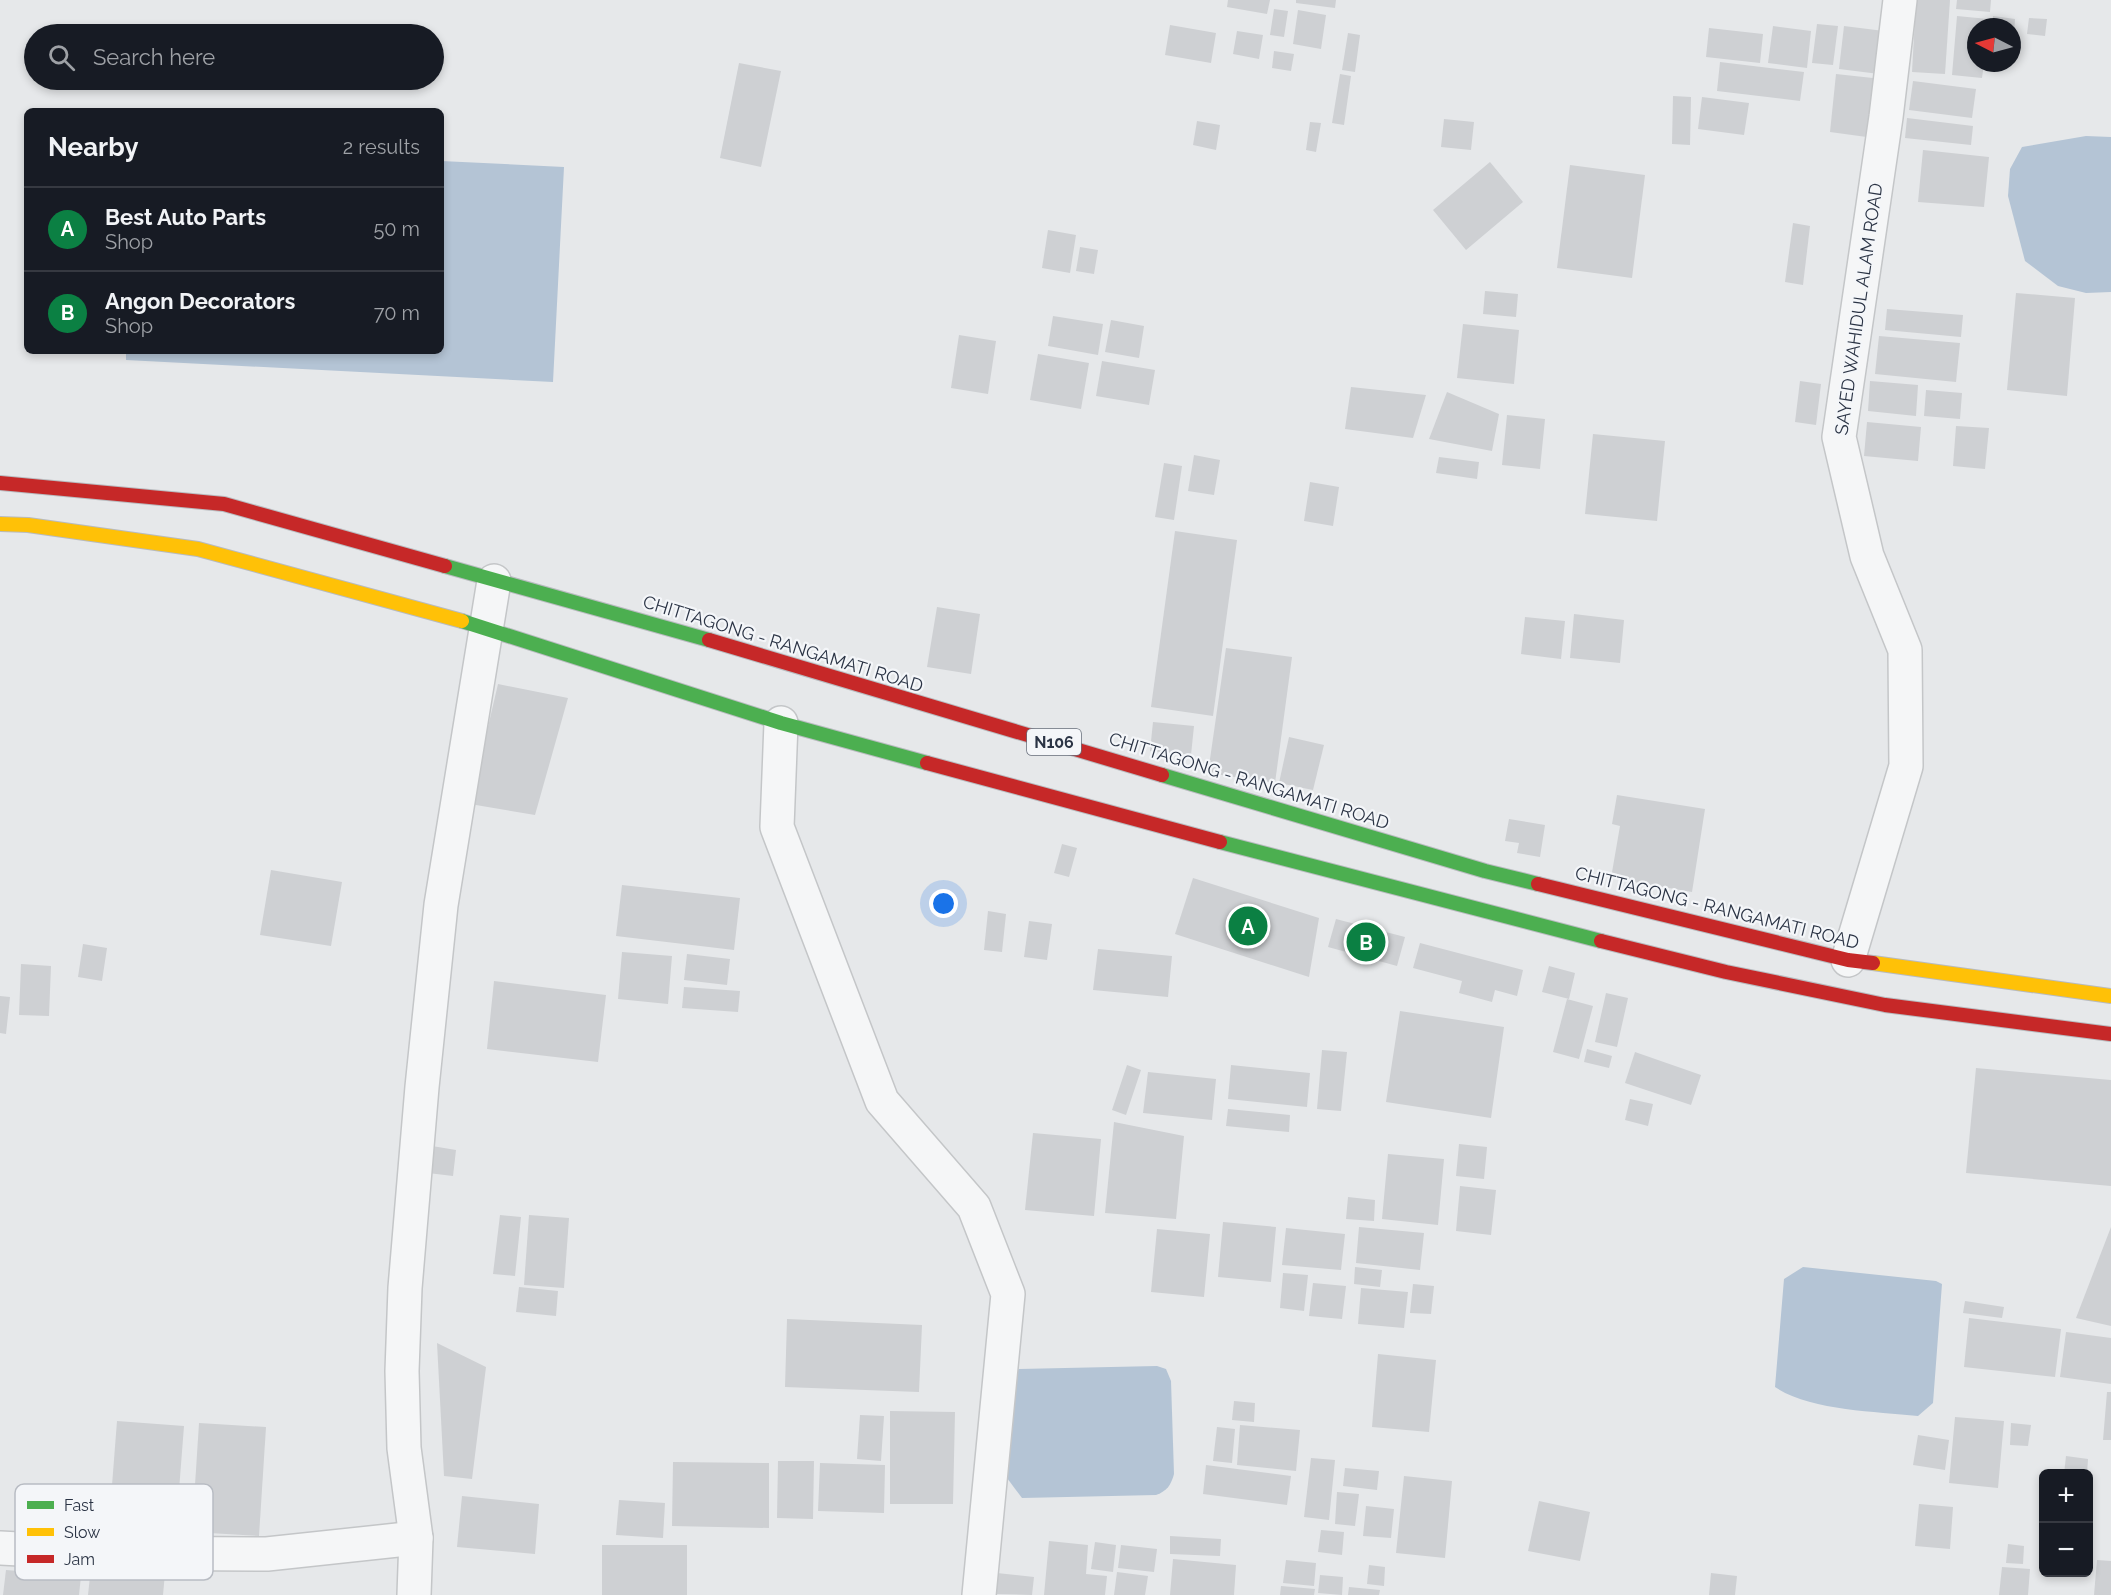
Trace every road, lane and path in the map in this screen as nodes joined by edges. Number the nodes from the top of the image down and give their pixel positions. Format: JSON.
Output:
{"nodes":[{"id":1,"x":1900,"y":0,"type":"edge"},
{"id":2,"x":0,"y":483,"type":"edge"},
{"id":3,"x":32,"y":485,"type":"junction"},
{"id":4,"x":29,"y":515,"type":"junction"},
{"id":5,"x":0,"y":524,"type":"edge"},
{"id":6,"x":494,"y":581,"type":"junction"},
{"id":7,"x":486,"y":628,"type":"junction"},
{"id":8,"x":781,"y":723,"type":"junction"},
{"id":9,"x":1848,"y":960,"type":"junction"},
{"id":10,"x":2111,"y":996,"type":"edge"},
{"id":11,"x":2111,"y":1034,"type":"edge"},
{"id":12,"x":416,"y":1538,"type":"junction"},
{"id":13,"x":0,"y":1548,"type":"edge"},
{"id":14,"x":15,"y":1549,"type":"edge"},
{"id":15,"x":213,"y":1553,"type":"edge"},
{"id":16,"x":414,"y":1595,"type":"edge"},
{"id":17,"x":978,"y":1595,"type":"edge"}],
"edges":[{"from":1,"to":9,"type":"street","name":"SAYED WAHIDUL ALAM ROAD"},
{"from":2,"to":3,"type":"highway","name":"CHITTAGONG - RANGAMATI ROAD","number":"N106"},
{"from":3,"to":4,"type":"highway"},
{"from":3,"to":6,"type":"highway","name":"CHITTAGONG - RANGAMATI ROAD","number":"N106"},
{"from":4,"to":5,"type":"highway"},
{"from":4,"to":7,"type":"highway"},
{"from":6,"to":7,"type":"street"},
{"from":6,"to":9,"type":"highway","name":"CHITTAGONG - RANGAMATI ROAD","number":"N106"},
{"from":7,"to":8,"type":"highway"},
{"from":7,"to":12,"type":"street"},
{"from":8,"to":11,"type":"highway"},
{"from":8,"to":17,"type":"street"},
{"from":9,"to":10,"type":"highway","name":"CHITTAGONG - RANGAMATI ROAD","number":"N106"},
{"from":12,"to":15,"type":"street"},
{"from":12,"to":16,"type":"street"},
{"from":13,"to":14,"type":"street"}]}
